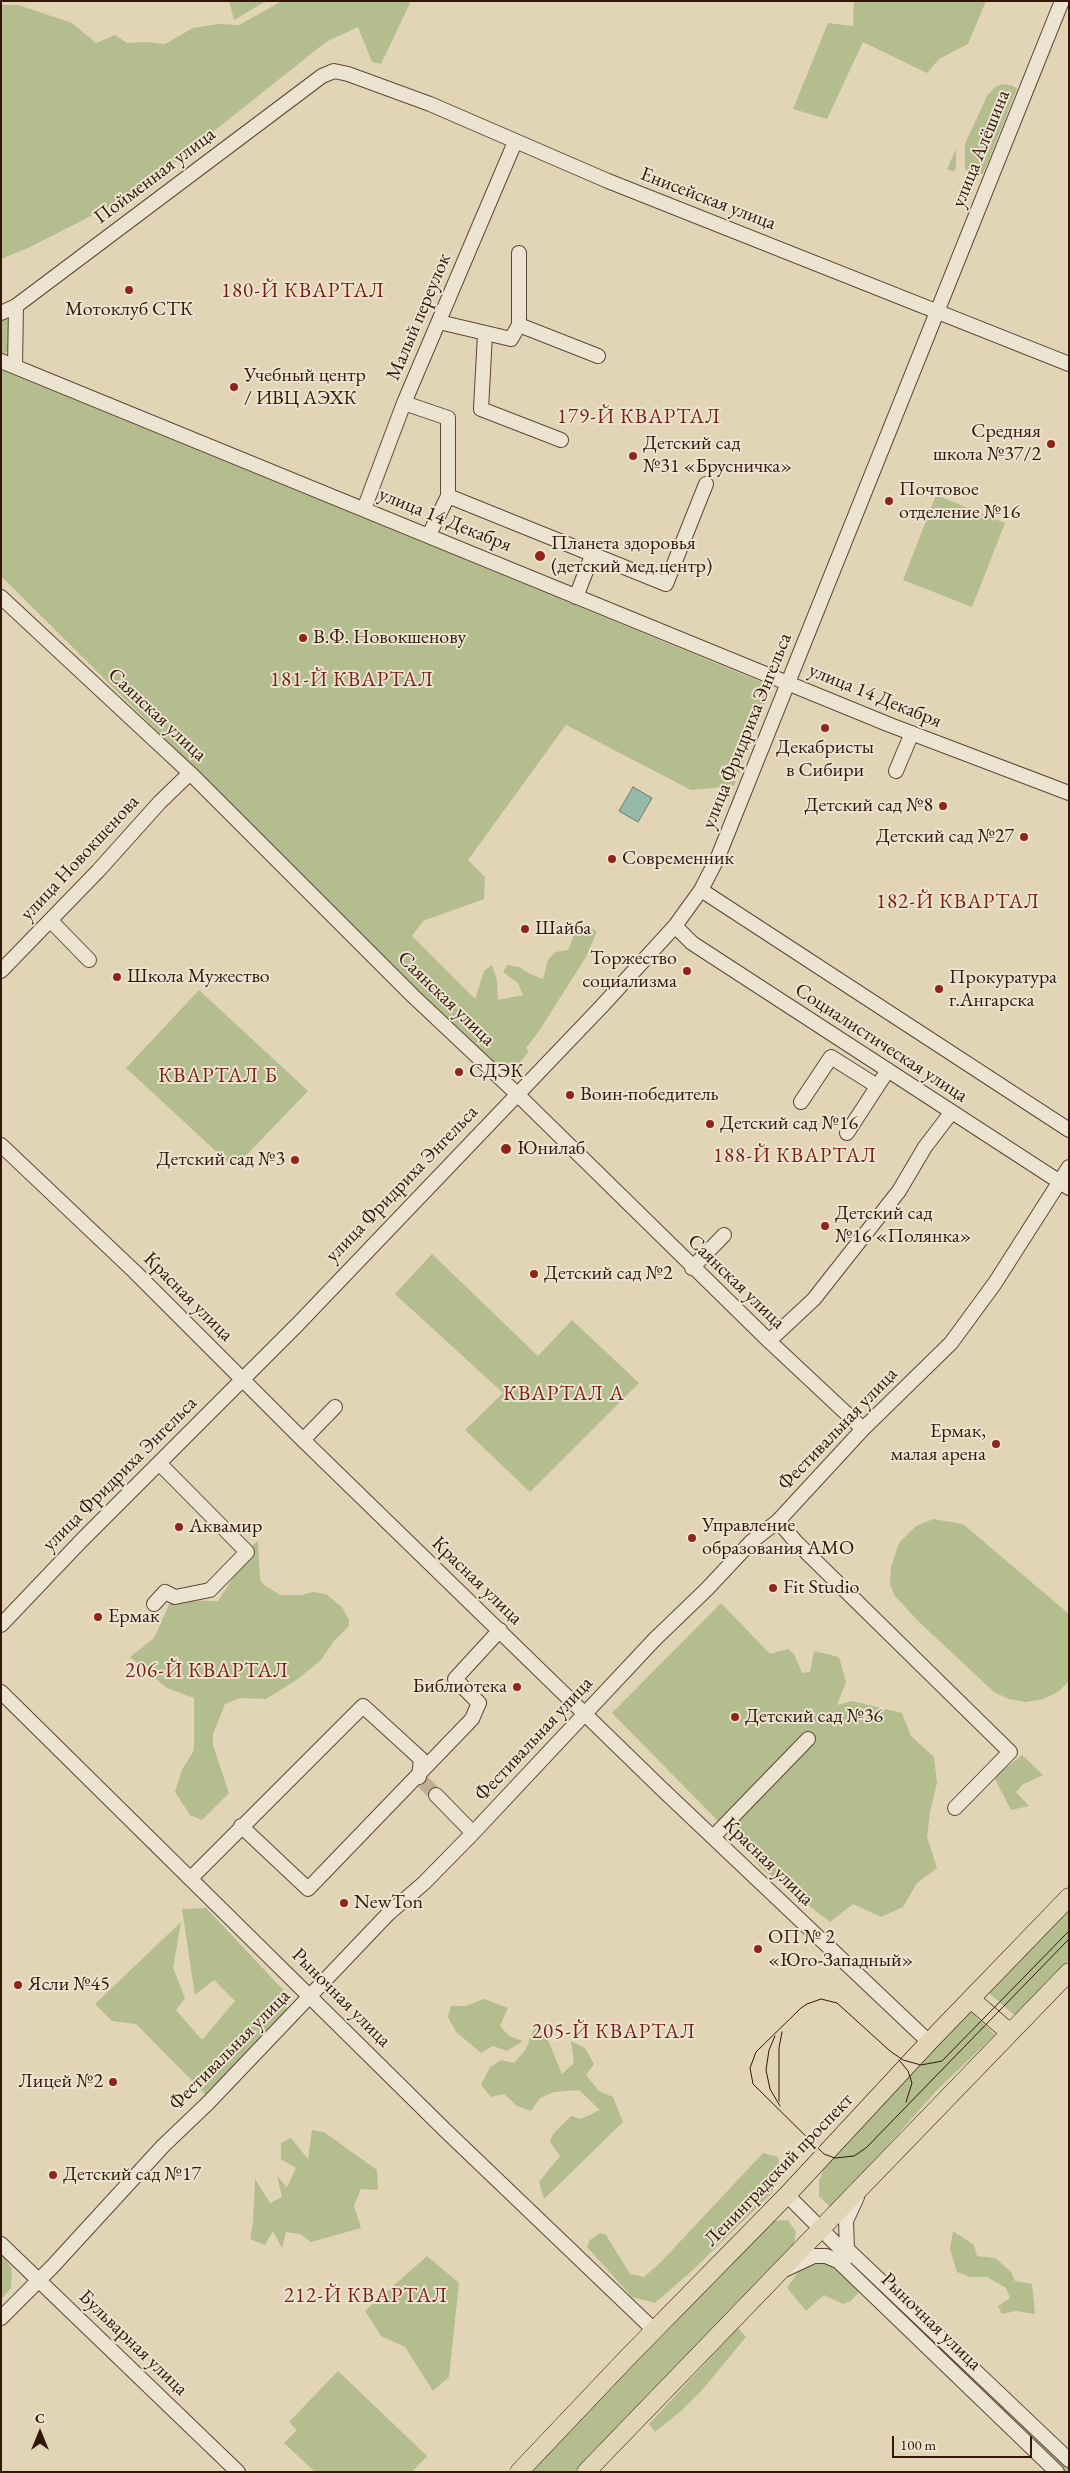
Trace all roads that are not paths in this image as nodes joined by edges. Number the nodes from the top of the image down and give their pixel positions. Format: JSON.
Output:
{"nodes":[{"id":1,"x":1062,"y":1,"type":"edge"},
{"id":2,"x":334,"y":72,"type":"joint"},
{"id":3,"x":515,"y":142,"type":"junction"},
{"id":4,"x":520,"y":254,"type":"dead end"},
{"id":5,"x":16,"y":306,"type":"junction"},
{"id":6,"x":938,"y":311,"type":"junction"},
{"id":7,"x":1,"y":313,"type":"edge"},
{"id":8,"x":439,"y":322,"type":"junction"},
{"id":9,"x":519,"y":325,"type":"junction"},
{"id":10,"x":485,"y":334,"type":"junction"},
{"id":11,"x":598,"y":356,"type":"dead end"},
{"id":12,"x":1,"y":361,"type":"edge"},
{"id":13,"x":1069,"y":364,"type":"edge"},
{"id":14,"x":15,"y":367,"type":"junction"},
{"id":15,"x":404,"y":403,"type":"junction"},
{"id":16,"x":561,"y":440,"type":"dead end"},
{"id":17,"x":706,"y":484,"type":"dead end"},
{"id":18,"x":448,"y":496,"type":"junction"},
{"id":19,"x":364,"y":508,"type":"junction"},
{"id":20,"x":429,"y":535,"type":"junction"},
{"id":21,"x":593,"y":553,"type":"junction"},
{"id":22,"x":1,"y":597,"type":"edge"},
{"id":23,"x":576,"y":597,"type":"junction"},
{"id":24,"x":788,"y":683,"type":"junction"},
{"id":25,"x":912,"y":733,"type":"junction"},
{"id":26,"x":896,"y":771,"type":"dead end"},
{"id":27,"x":190,"y":772,"type":"junction"},
{"id":28,"x":1069,"y":793,"type":"edge"},
{"id":29,"x":701,"y":890,"type":"junction"},
{"id":30,"x":51,"y":921,"type":"junction"},
{"id":31,"x":675,"y":926,"type":"junction"},
{"id":32,"x":89,"y":960,"type":"dead end"},
{"id":33,"x":1,"y":971,"type":"edge"},
{"id":34,"x":888,"y":1070,"type":"junction"},
{"id":35,"x":877,"y":1086,"type":"junction"},
{"id":36,"x":516,"y":1094,"type":"junction"},
{"id":37,"x":801,"y":1102,"type":"dead end"},
{"id":38,"x":951,"y":1113,"type":"junction"},
{"id":39,"x":1069,"y":1130,"type":"edge"},
{"id":40,"x":847,"y":1133,"type":"dead end"},
{"id":41,"x":1,"y":1146,"type":"edge"},
{"id":42,"x":1069,"y":1167,"type":"edge"},
{"id":43,"x":1064,"y":1185,"type":"edge"},
{"id":44,"x":724,"y":1235,"type":"dead end"},
{"id":45,"x":692,"y":1268,"type":"junction"},
{"id":46,"x":768,"y":1341,"type":"junction"},
{"id":47,"x":243,"y":1379,"type":"junction"},
{"id":48,"x":335,"y":1407,"type":"dead end"},
{"id":49,"x":863,"y":1429,"type":"junction"},
{"id":50,"x":303,"y":1440,"type":"junction"},
{"id":51,"x":159,"y":1463,"type":"junction"},
{"id":52,"x":778,"y":1521,"type":"junction"},
{"id":53,"x":154,"y":1604,"type":"dead end"},
{"id":54,"x":1,"y":1625,"type":"edge"},
{"id":55,"x":500,"y":1630,"type":"junction"},
{"id":56,"x":1,"y":1692,"type":"edge"},
{"id":57,"x":587,"y":1714,"type":"junction"},
{"id":58,"x":808,"y":1739,"type":"dead end"},
{"id":59,"x":421,"y":1779,"type":"junction"},
{"id":60,"x":436,"y":1795,"type":"tunnel mouth"},
{"id":61,"x":955,"y":1808,"type":"dead end"},
{"id":62,"x":242,"y":1826,"type":"junction"},
{"id":63,"x":473,"y":1833,"type":"junction"},
{"id":64,"x":713,"y":1838,"type":"junction"},
{"id":65,"x":191,"y":1878,"type":"junction"},
{"id":66,"x":1069,"y":1898,"type":"edge"},
{"id":67,"x":1069,"y":1972,"type":"edge"},
{"id":68,"x":310,"y":1997,"type":"junction"},
{"id":69,"x":971,"y":1999,"type":"junction"},
{"id":70,"x":1010,"y":2033,"type":"junction"},
{"id":71,"x":928,"y":2042,"type":"junction"},
{"id":72,"x":867,"y":2182,"type":"junction"},
{"id":73,"x":788,"y":2195,"type":"junction"},
{"id":74,"x":822,"y":2229,"type":"junction"},
{"id":75,"x":1,"y":2244,"type":"edge"},
{"id":76,"x":844,"y":2249,"type":"junction"},
{"id":77,"x":845,"y":2267,"type":"junction"},
{"id":78,"x":779,"y":2272,"type":"junction"},
{"id":79,"x":39,"y":2281,"type":"junction"},
{"id":80,"x":1,"y":2318,"type":"edge"},
{"id":81,"x":654,"y":2330,"type":"junction"},
{"id":82,"x":982,"y":2389,"type":"junction"},
{"id":83,"x":1069,"y":2460,"type":"edge"},
{"id":84,"x":238,"y":2472,"type":"edge"},
{"id":85,"x":519,"y":2472,"type":"edge"},
{"id":86,"x":586,"y":2472,"type":"edge"},
{"id":87,"x":1057,"y":2472,"type":"edge"}],
"edges":[{"from":1,"to":6,"type":"street","name":"улица Алёшина"},
{"from":2,"to":3,"type":"street","name":"Енисейская улица"},
{"from":2,"to":5,"type":"street","name":"Пойменная улица"},
{"from":3,"to":6,"type":"street","name":"Енисейская улица"},
{"from":3,"to":8,"type":"street","name":"Малый переулок"},
{"from":4,"to":9,"type":"street"},
{"from":5,"to":7,"type":"street","name":"Пойменная улица"},
{"from":5,"to":14,"type":"street"},
{"from":6,"to":13,"type":"street","name":"Енисейская улица"},
{"from":6,"to":24,"type":"street","name":"улица Фридриха Энгельса"},
{"from":8,"to":10,"type":"street"},
{"from":8,"to":15,"type":"street","name":"Малый переулок"},
{"from":9,"to":10,"type":"street"},
{"from":9,"to":11,"type":"street"},
{"from":10,"to":16,"type":"street"},
{"from":12,"to":14,"type":"street","name":"улица 14 Декабря"},
{"from":14,"to":19,"type":"street","name":"улица 14 Декабря"},
{"from":15,"to":18,"type":"street"},
{"from":15,"to":19,"type":"street","name":"Малый переулок"},
{"from":17,"to":21,"type":"street"},
{"from":18,"to":20,"type":"street"},
{"from":18,"to":21,"type":"street"},
{"from":19,"to":20,"type":"street","name":"улица 14 Декабря"},
{"from":20,"to":23,"type":"street","name":"улица 14 Декабря"},
{"from":21,"to":23,"type":"street"},
{"from":22,"to":27,"type":"street","name":"Саянская улица"},
{"from":23,"to":24,"type":"street","name":"улица 14 Декабря"},
{"from":24,"to":25,"type":"street","name":"улица 14 Декабря"},
{"from":24,"to":29,"type":"street","name":"улица Фридриха Энгельса"},
{"from":25,"to":26,"type":"street"},
{"from":25,"to":28,"type":"street","name":"улица 14 Декабря"},
{"from":27,"to":30,"type":"street","name":"улица Новокшенова"},
{"from":27,"to":36,"type":"street","name":"Саянская улица"},
{"from":29,"to":31,"type":"street","name":"улица Фридриха Энгельса"},
{"from":29,"to":39,"type":"street","name":"Социалистическая улица"},
{"from":30,"to":32,"type":"street"},
{"from":30,"to":33,"type":"street","name":"улица Новокшенова"},
{"from":31,"to":34,"type":"street","name":"Социалистическая улица"},
{"from":31,"to":36,"type":"street","name":"улица Фридриха Энгельса"},
{"from":34,"to":35,"type":"street"},
{"from":34,"to":38,"type":"street","name":"Социалистическая улица"},
{"from":35,"to":37,"type":"street"},
{"from":35,"to":40,"type":"street"},
{"from":36,"to":45,"type":"street","name":"Саянская улица"},
{"from":36,"to":47,"type":"street","name":"улица Фридриха Энгельса"},
{"from":38,"to":43,"type":"street","name":"Социалистическая улица"},
{"from":38,"to":46,"type":"street"},
{"from":41,"to":47,"type":"street","name":"Красная улица"},
{"from":42,"to":43,"type":"street","name":"Фестивальная улица"},
{"from":43,"to":49,"type":"street","name":"Фестивальная улица"},
{"from":44,"to":45,"type":"street"},
{"from":45,"to":46,"type":"street","name":"Саянская улица"},
{"from":46,"to":49,"type":"street","name":"Саянская улица"},
{"from":47,"to":50,"type":"street","name":"Красная улица"},
{"from":47,"to":51,"type":"street","name":"улица Фридриха Энгельса"},
{"from":48,"to":50,"type":"street"},
{"from":49,"to":52,"type":"street","name":"Фестивальная улица"},
{"from":50,"to":55,"type":"street","name":"Красная улица"},
{"from":51,"to":53,"type":"street"},
{"from":51,"to":54,"type":"street","name":"улица Фридриха Энгельса"},
{"from":52,"to":57,"type":"street","name":"Фестивальная улица"},
{"from":52,"to":61,"type":"street"},
{"from":55,"to":57,"type":"street","name":"Красная улица"},
{"from":55,"to":59,"type":"street"},
{"from":56,"to":65,"type":"street","name":"Рыночная улица"},
{"from":57,"to":63,"type":"street","name":"Фестивальная улица"},
{"from":57,"to":64,"type":"street","name":"Красная улица"},
{"from":58,"to":64,"type":"street"},
{"from":59,"to":62,"type":"street"},
{"from":59,"to":62,"type":"street"},
{"from":60,"to":63,"type":"street"},
{"from":62,"to":65,"type":"street"},
{"from":63,"to":68,"type":"street","name":"Фестивальная улица"},
{"from":64,"to":71,"type":"street","name":"Красная улица"},
{"from":65,"to":68,"type":"street","name":"Рыночная улица"},
{"from":66,"to":69,"type":"main road","name":"Ленинградский проспект"},
{"from":67,"to":70,"type":"main road"},
{"from":68,"to":79,"type":"street","name":"Фестивальная улица"},
{"from":68,"to":81,"type":"street","name":"Рыночная улица"},
{"from":69,"to":70,"type":"main road"},
{"from":69,"to":71,"type":"main road","name":"Ленинградский проспект"},
{"from":70,"to":72,"type":"main road"},
{"from":71,"to":73,"type":"main road","name":"Ленинградский проспект"},
{"from":72,"to":74,"type":"main road"},
{"from":72,"to":76,"type":"street"},
{"from":73,"to":74,"type":"street","name":"Рыночная улица"},
{"from":73,"to":81,"type":"main road","name":"Ленинградский проспект"},
{"from":74,"to":76,"type":"street","name":"Рыночная улица"},
{"from":74,"to":78,"type":"main road"},
{"from":75,"to":79,"type":"street","name":"Бульварная улица"},
{"from":76,"to":77,"type":"street"},
{"from":76,"to":82,"type":"street","name":"Рыночная улица"},
{"from":77,"to":78,"type":"street","name":"Рыночная улица"},
{"from":77,"to":82,"type":"street","name":"Рыночная улица"},
{"from":78,"to":86,"type":"main road"},
{"from":79,"to":80,"type":"street","name":"Фестивальная улица"},
{"from":79,"to":84,"type":"street","name":"Бульварная улица"},
{"from":81,"to":85,"type":"main road","name":"Ленинградский проспект"},
{"from":82,"to":83,"type":"street","name":"Рыночная улица"},
{"from":82,"to":87,"type":"street","name":"Рыночная улица"}]}
